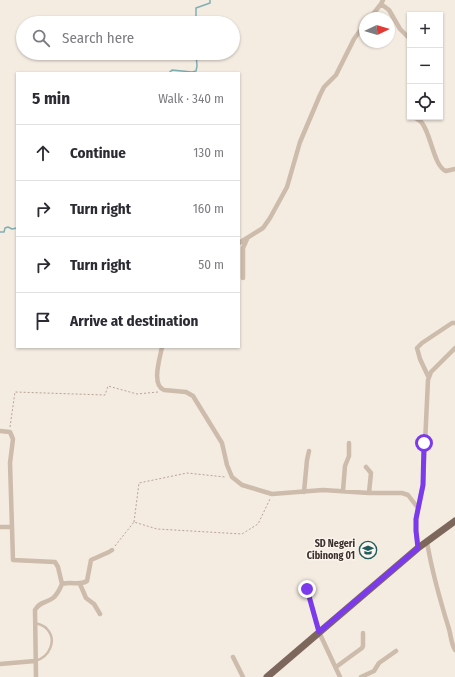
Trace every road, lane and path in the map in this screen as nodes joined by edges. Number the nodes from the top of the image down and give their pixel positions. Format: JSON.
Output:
{"nodes":[{"id":1,"x":382,"y":2,"type":"edge"},
{"id":2,"x":374,"y":12,"type":"edge"},
{"id":3,"x":359,"y":33,"type":"edge"},
{"id":4,"x":407,"y":36,"type":"edge"},
{"id":5,"x":418,"y":120,"type":"edge"},
{"id":6,"x":455,"y":169,"type":"edge"},
{"id":7,"x":247,"y":238,"type":"junction"},
{"id":8,"x":240,"y":242,"type":"edge"},
{"id":9,"x":243,"y":278,"type":"dead end"},
{"id":10,"x":455,"y":323,"type":"edge"},
{"id":11,"x":162,"y":348,"type":"edge"},
{"id":12,"x":455,"y":348,"type":"edge"},
{"id":13,"x":428,"y":376,"type":"junction"},
{"id":14,"x":161,"y":389,"type":"junction"},
{"id":15,"x":0,"y":431,"type":"edge"},
{"id":16,"x":10,"y":432,"type":"junction"},
{"id":17,"x":349,"y":443,"type":"dead end"},
{"id":18,"x":309,"y":450,"type":"dead end"},
{"id":19,"x":366,"y":467,"type":"dead end"},
{"id":20,"x":232,"y":477,"type":"junction"},
{"id":21,"x":343,"y":491,"type":"junction"},
{"id":22,"x":304,"y":492,"type":"junction"},
{"id":23,"x":369,"y":493,"type":"junction"},
{"id":24,"x":272,"y":494,"type":"junction"},
{"id":25,"x":418,"y":508,"type":"junction"},
{"id":26,"x":455,"y":521,"type":"edge"},
{"id":27,"x":134,"y":522,"type":"junction"},
{"id":28,"x":0,"y":526,"type":"edge"},
{"id":29,"x":12,"y":527,"type":"junction"},
{"id":30,"x":427,"y":542,"type":"junction"},
{"id":31,"x":418,"y":548,"type":"junction"},
{"id":32,"x":112,"y":550,"type":"joint"},
{"id":33,"x":62,"y":584,"type":"junction"},
{"id":34,"x":80,"y":584,"type":"junction"},
{"id":35,"x":307,"y":589,"type":"dead end"},
{"id":36,"x":100,"y":614,"type":"dead end"},
{"id":37,"x":35,"y":623,"type":"junction"},
{"id":38,"x":319,"y":632,"type":"junction"},
{"id":39,"x":364,"y":633,"type":"dead end"},
{"id":40,"x":455,"y":650,"type":"edge"},
{"id":41,"x":396,"y":651,"type":"dead end"},
{"id":42,"x":233,"y":657,"type":"dead end"},
{"id":43,"x":35,"y":661,"type":"junction"},
{"id":44,"x":0,"y":664,"type":"edge"},
{"id":45,"x":336,"y":667,"type":"junction"},
{"id":46,"x":36,"y":677,"type":"edge"},
{"id":47,"x":243,"y":677,"type":"edge"},
{"id":48,"x":267,"y":677,"type":"edge"},
{"id":49,"x":340,"y":677,"type":"edge"},
{"id":50,"x":361,"y":677,"type":"edge"}],
"edges":[{"from":1,"to":2,"type":"street"},
{"from":1,"to":4,"type":"street"},
{"from":3,"to":7,"type":"street"},
{"from":5,"to":6,"type":"street"},
{"from":7,"to":8,"type":"street"},
{"from":7,"to":9,"type":"street"},
{"from":10,"to":13,"type":"street"},
{"from":11,"to":14,"type":"street"},
{"from":12,"to":13,"type":"street"},
{"from":13,"to":25,"type":"street"},
{"from":14,"to":16,"type":"path"},
{"from":14,"to":20,"type":"street"},
{"from":15,"to":16,"type":"street"},
{"from":16,"to":29,"type":"street"},
{"from":17,"to":21,"type":"street"},
{"from":18,"to":22,"type":"street"},
{"from":19,"to":23,"type":"street"},
{"from":20,"to":24,"type":"street"},
{"from":20,"to":27,"type":"path"},
{"from":21,"to":22,"type":"street"},
{"from":21,"to":23,"type":"street"},
{"from":22,"to":24,"type":"street"},
{"from":23,"to":25,"type":"street"},
{"from":24,"to":27,"type":"path"},
{"from":25,"to":31,"type":"street"},
{"from":26,"to":30,"type":"main road"},
{"from":27,"to":32,"type":"path"},
{"from":28,"to":29,"type":"street"},
{"from":29,"to":33,"type":"street"},
{"from":30,"to":31,"type":"main road"},
{"from":30,"to":40,"type":"street"},
{"from":31,"to":38,"type":"main road"},
{"from":32,"to":34,"type":"street"},
{"from":33,"to":34,"type":"street"},
{"from":33,"to":37,"type":"street"},
{"from":34,"to":36,"type":"street"},
{"from":35,"to":38,"type":"lane"},
{"from":37,"to":43,"type":"street"},
{"from":37,"to":43,"type":"lane"},
{"from":38,"to":45,"type":"street"},
{"from":38,"to":48,"type":"main road"},
{"from":39,"to":45,"type":"street"},
{"from":41,"to":50,"type":"street"},
{"from":42,"to":47,"type":"street"},
{"from":43,"to":44,"type":"street"},
{"from":43,"to":46,"type":"street"},
{"from":45,"to":49,"type":"street"}]}
